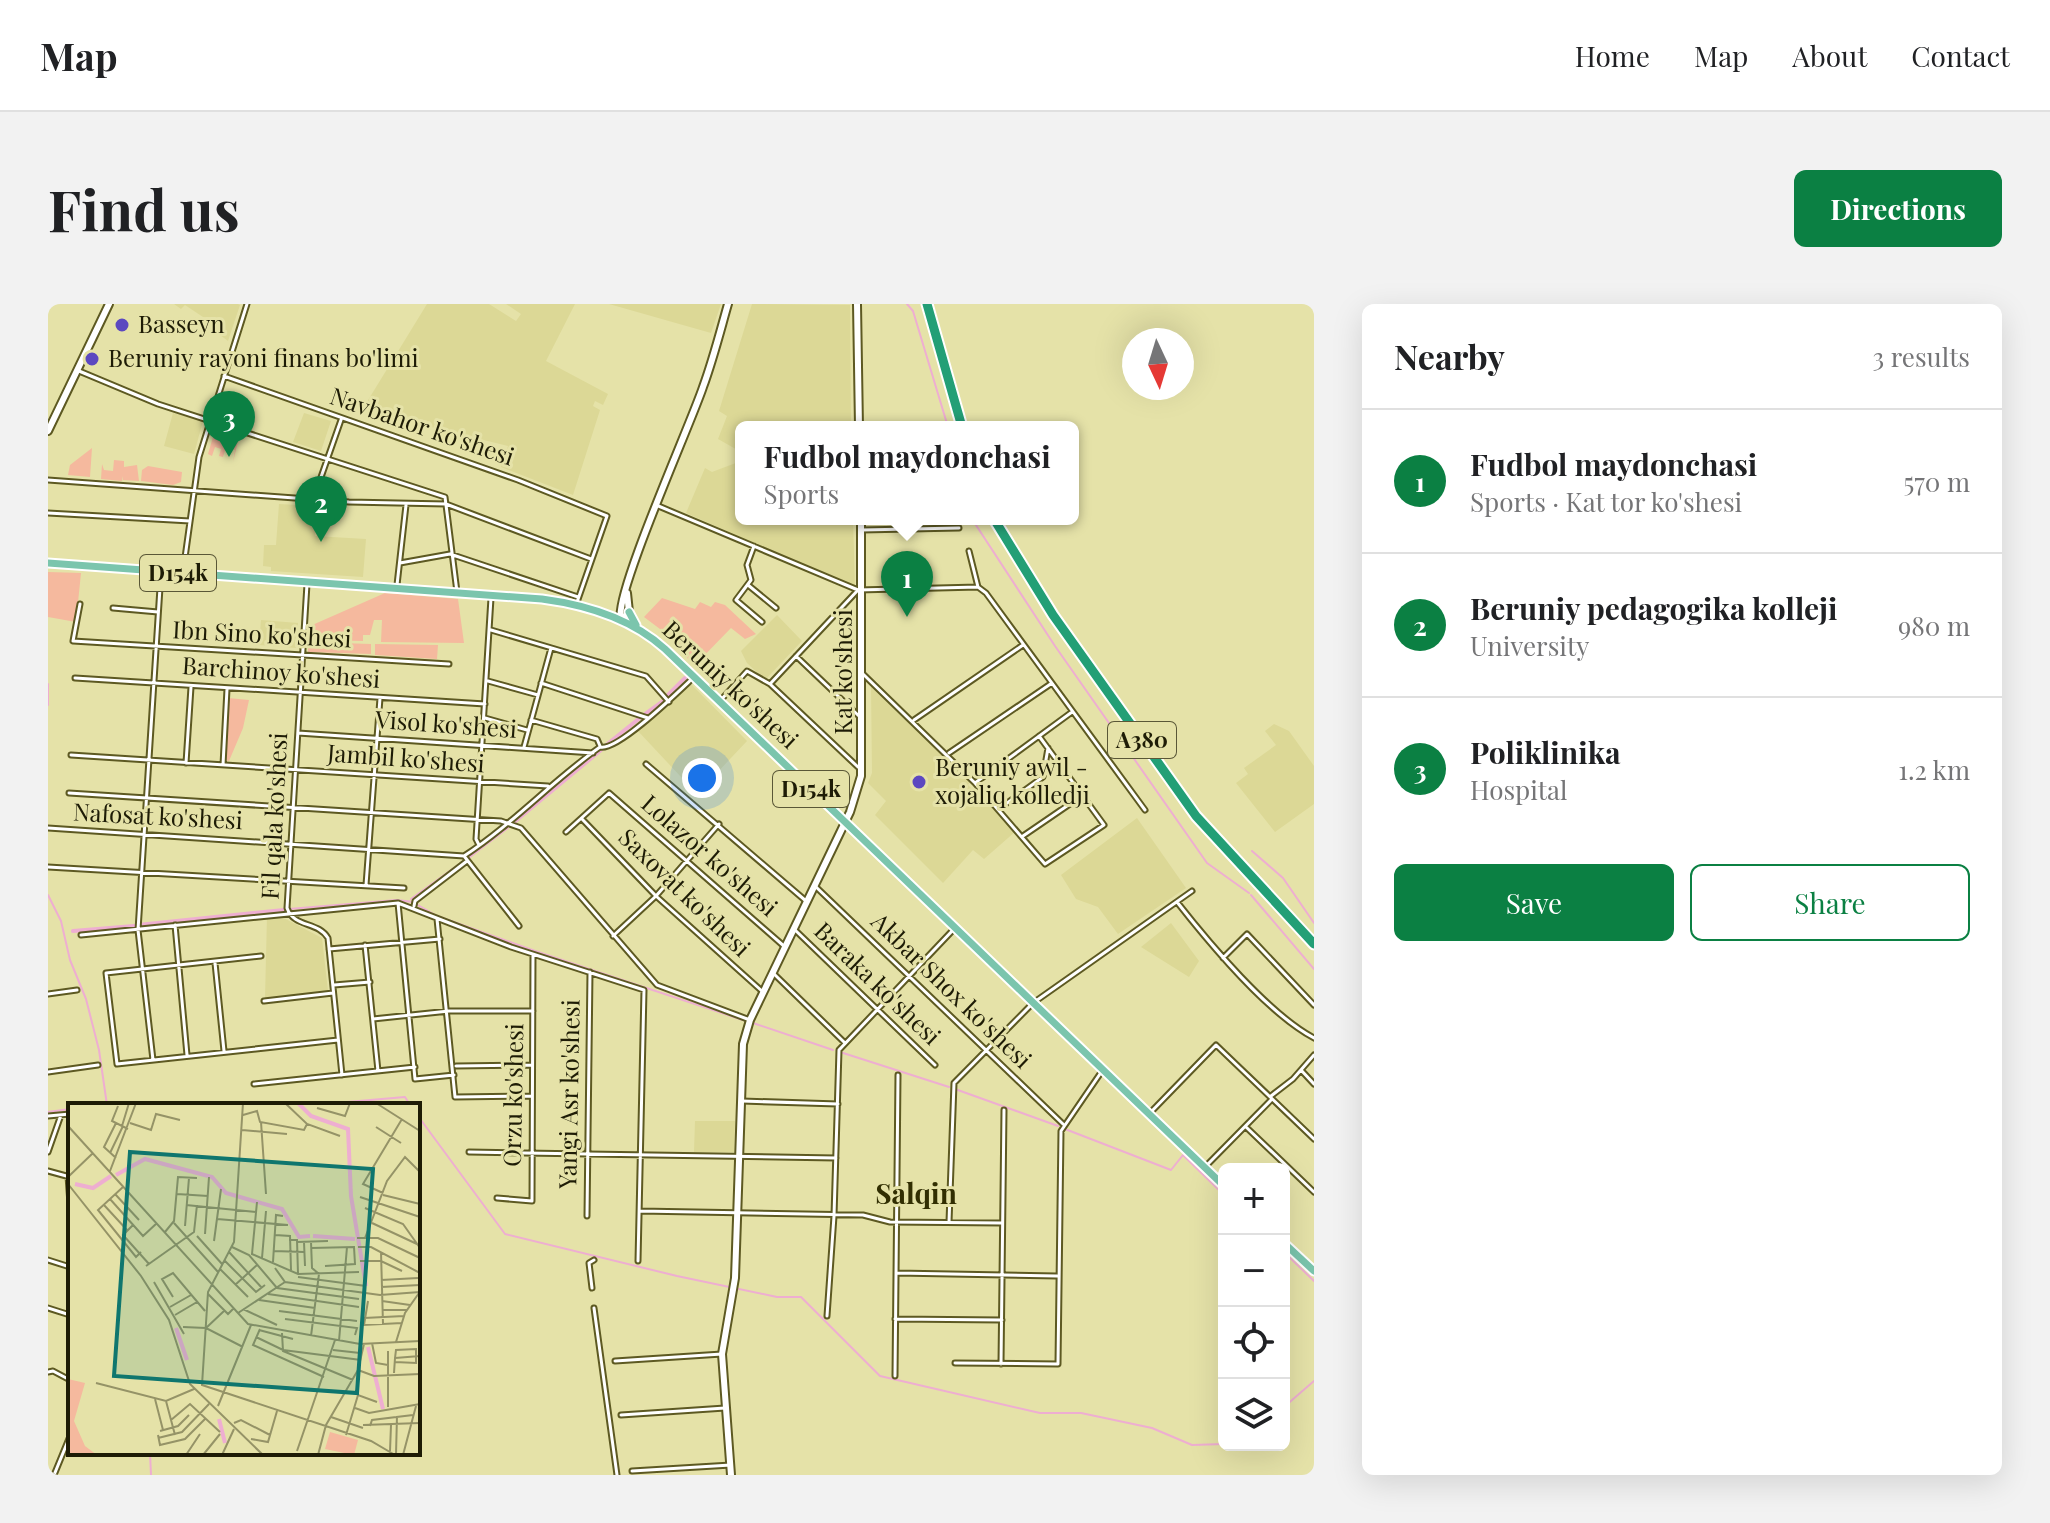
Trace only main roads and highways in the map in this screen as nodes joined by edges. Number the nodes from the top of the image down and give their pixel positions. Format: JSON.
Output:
{"nodes":[{"id":1,"x":927,"y":304,"type":"edge"},
{"id":2,"x":960,"y":421,"type":"edge"},
{"id":3,"x":998,"y":525,"type":"edge"},
{"id":4,"x":48,"y":563,"type":"edge"},
{"id":5,"x":629,"y":612,"type":"road end"},
{"id":6,"x":637,"y":627,"type":"junction"},
{"id":7,"x":1314,"y":944,"type":"edge"},
{"id":8,"x":1218,"y":1181,"type":"edge"},
{"id":9,"x":1290,"y":1249,"type":"edge"},
{"id":10,"x":1314,"y":1271,"type":"edge"}],
"edges":[{"from":1,"to":2,"type":"highway"},
{"from":3,"to":7,"type":"highway","number":"A380"},
{"from":4,"to":6,"type":"main road","name":"Beruniy ko'shesi","number":"D154k"},
{"from":5,"to":6,"type":"main road"},
{"from":6,"to":8,"type":"main road","name":"Beruniy ko'shesi","number":"D154k"},
{"from":9,"to":10,"type":"main road"}]}
